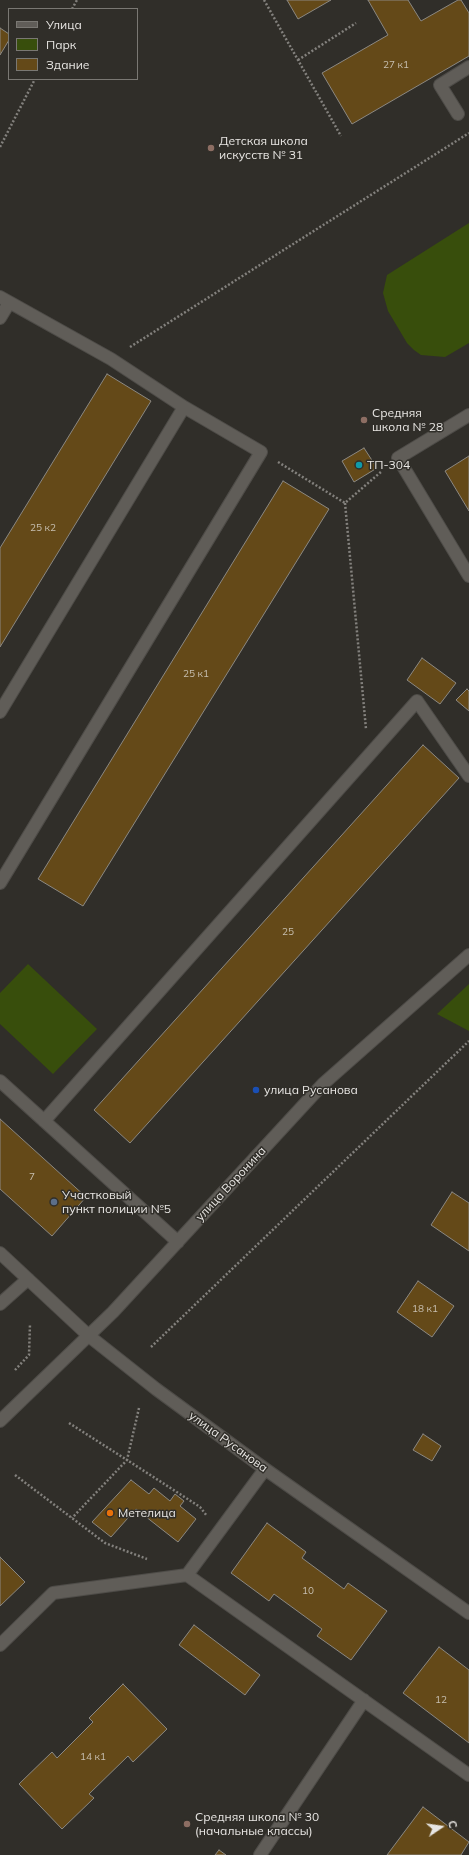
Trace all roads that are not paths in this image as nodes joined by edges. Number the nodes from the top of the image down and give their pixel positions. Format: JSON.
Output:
{"nodes":[{"id":1,"x":469,"y":67,"type":"edge"},
{"id":2,"x":458,"y":114,"type":"dead end"},
{"id":3,"x":4,"y":300,"type":"edge"},
{"id":4,"x":0,"y":318,"type":"edge"},
{"id":5,"x":184,"y":407,"type":"junction"},
{"id":6,"x":469,"y":415,"type":"edge"},
{"id":7,"x":469,"y":576,"type":"edge"},
{"id":8,"x":0,"y":712,"type":"edge"},
{"id":9,"x":469,"y":776,"type":"edge"},
{"id":10,"x":0,"y":883,"type":"edge"},
{"id":11,"x":469,"y":955,"type":"edge"},
{"id":12,"x":0,"y":1081,"type":"edge"},
{"id":13,"x":44,"y":1121,"type":"junction"},
{"id":14,"x":178,"y":1242,"type":"junction"},
{"id":15,"x":0,"y":1253,"type":"edge"},
{"id":16,"x":28,"y":1279,"type":"junction"},
{"id":17,"x":0,"y":1304,"type":"edge"},
{"id":18,"x":89,"y":1336,"type":"junction"},
{"id":19,"x":0,"y":1421,"type":"edge"},
{"id":20,"x":265,"y":1469,"type":"junction"},
{"id":21,"x":187,"y":1574,"type":"junction"},
{"id":22,"x":469,"y":1613,"type":"edge"},
{"id":23,"x":0,"y":1645,"type":"edge"},
{"id":24,"x":364,"y":1700,"type":"junction"},
{"id":25,"x":469,"y":1775,"type":"edge"},
{"id":26,"x":260,"y":1855,"type":"edge"}],
"edges":[{"from":1,"to":2,"type":"street"},
{"from":3,"to":4,"type":"street"},
{"from":3,"to":5,"type":"street"},
{"from":5,"to":8,"type":"street"},
{"from":5,"to":10,"type":"street"},
{"from":6,"to":7,"type":"street"},
{"from":9,"to":13,"type":"street"},
{"from":11,"to":14,"type":"street","name":"улица Воронина"},
{"from":12,"to":13,"type":"street"},
{"from":13,"to":14,"type":"street"},
{"from":14,"to":18,"type":"street","name":"улица Воронина"},
{"from":15,"to":16,"type":"street","name":"улица Русанова"},
{"from":16,"to":17,"type":"street"},
{"from":16,"to":18,"type":"street","name":"улица Русанова"},
{"from":18,"to":19,"type":"street","name":"улица Воронина"},
{"from":18,"to":20,"type":"street","name":"улица Русанова"},
{"from":20,"to":21,"type":"street"},
{"from":20,"to":22,"type":"street","name":"улица Русанова"},
{"from":21,"to":23,"type":"street"},
{"from":21,"to":24,"type":"street"},
{"from":24,"to":25,"type":"street"},
{"from":24,"to":26,"type":"street"}]}
